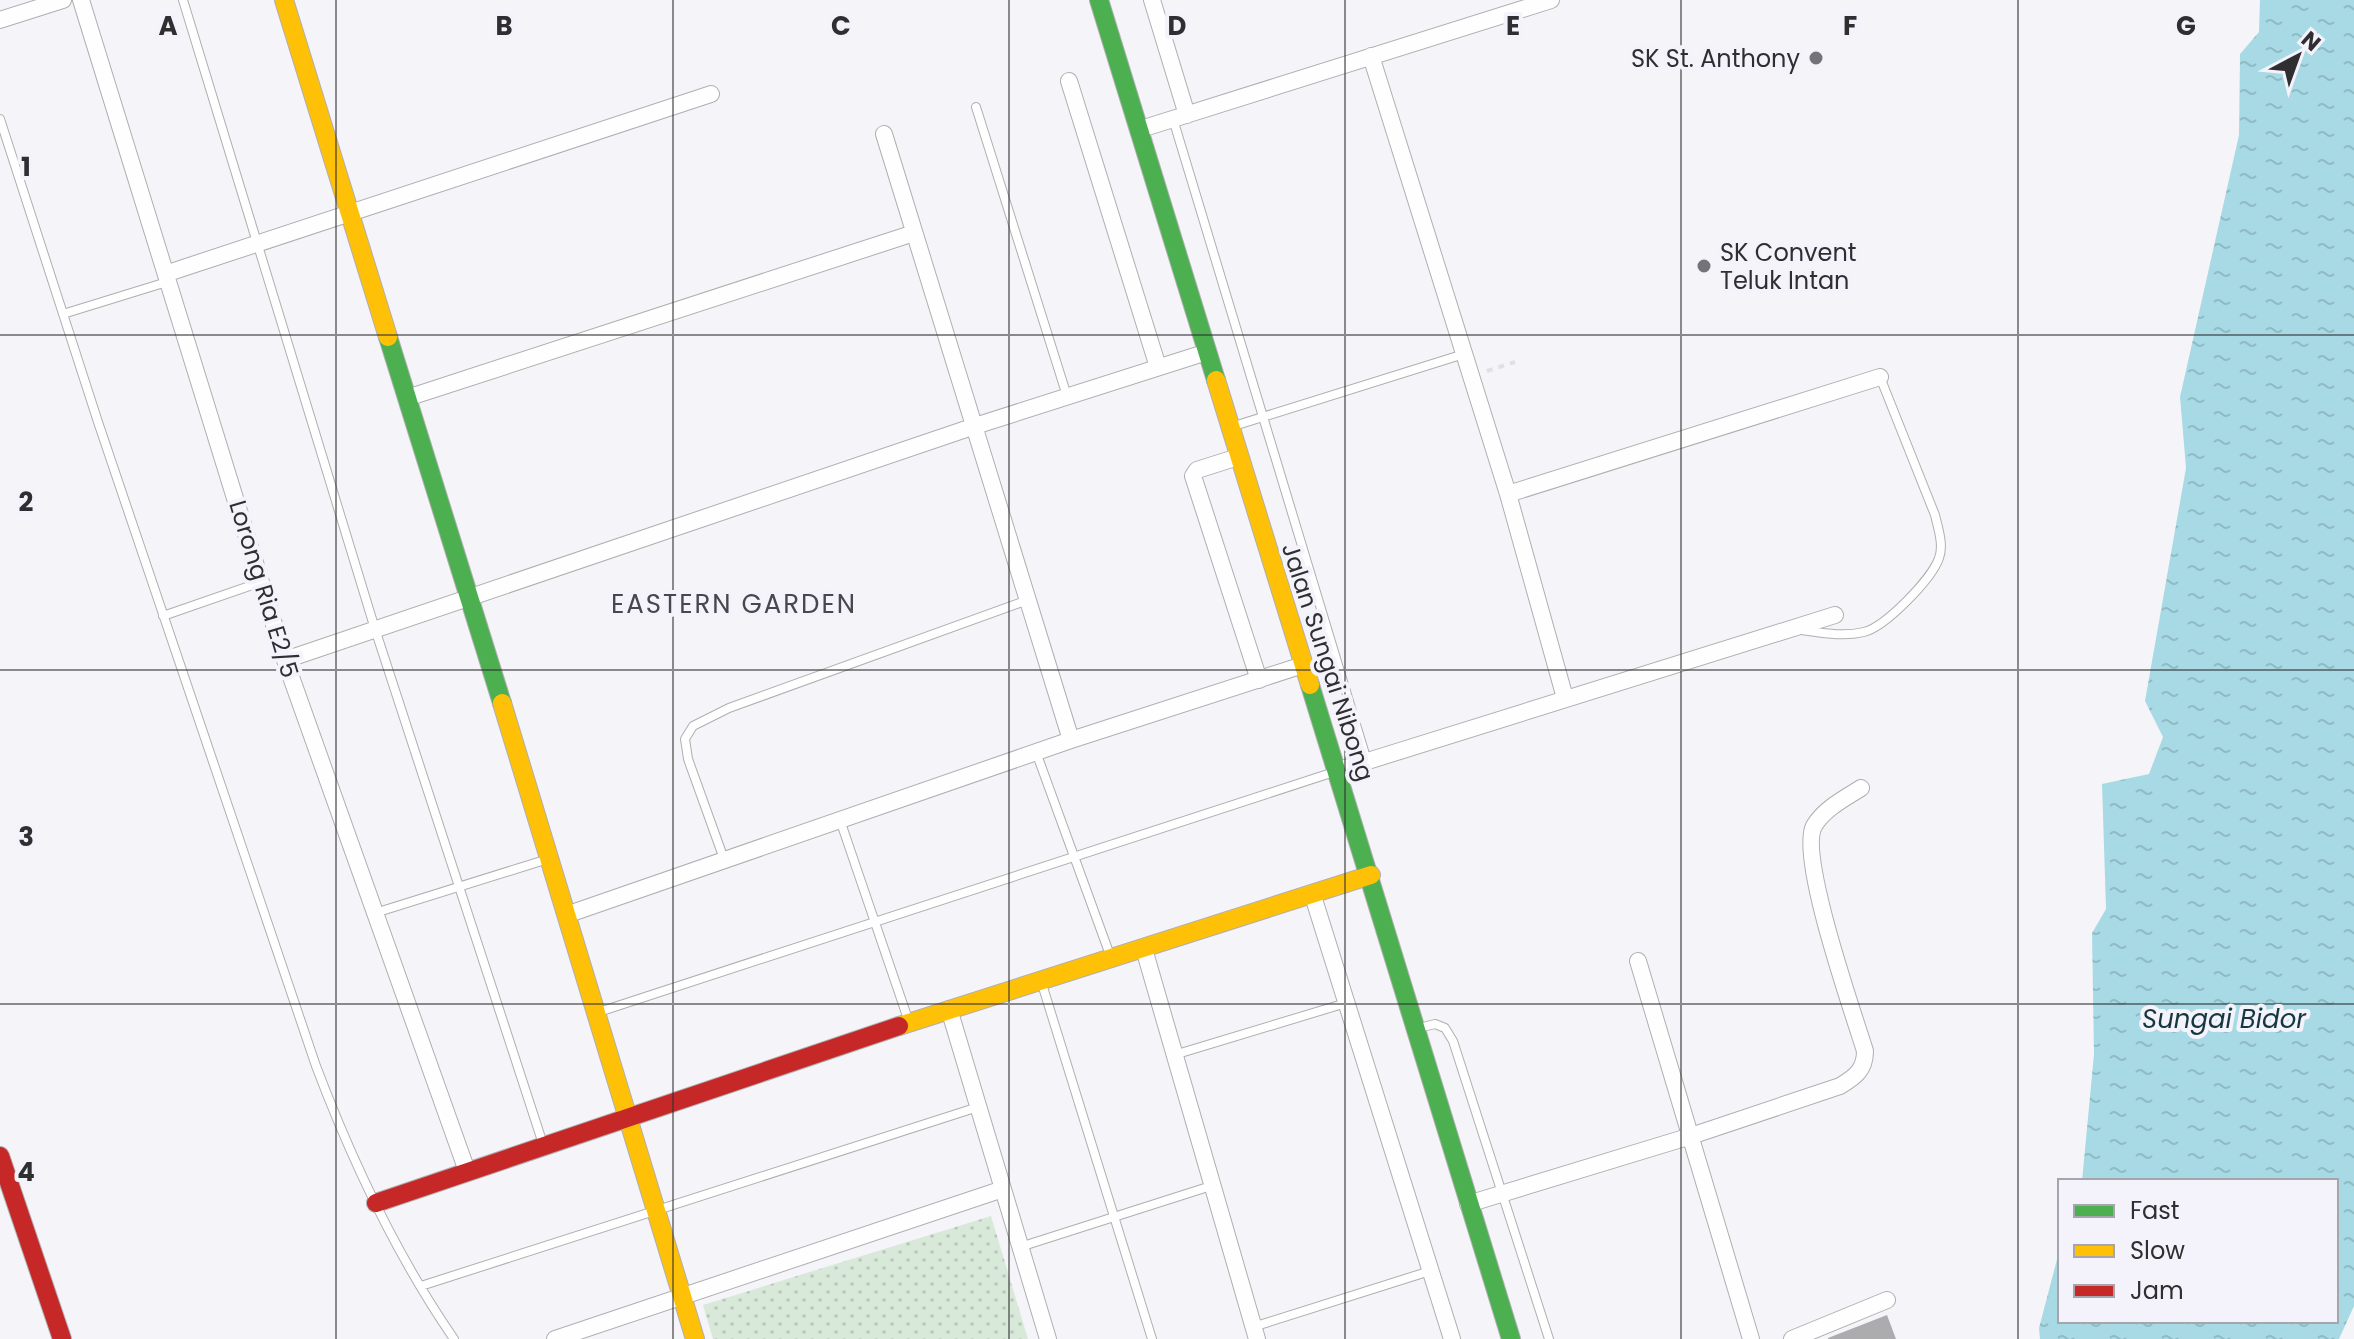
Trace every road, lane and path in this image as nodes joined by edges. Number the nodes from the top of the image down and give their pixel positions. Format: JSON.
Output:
{"nodes":[{"id":1,"x":63,"y":0,"type":"edge"},
{"id":2,"x":81,"y":0,"type":"edge"},
{"id":3,"x":183,"y":0,"type":"edge"},
{"id":4,"x":284,"y":0,"type":"edge"},
{"id":5,"x":1099,"y":0,"type":"edge"},
{"id":6,"x":1152,"y":0,"type":"edge"},
{"id":7,"x":1551,"y":0,"type":"edge"},
{"id":8,"x":0,"y":20,"type":"edge"},
{"id":9,"x":1371,"y":56,"type":"junction"},
{"id":10,"x":1069,"y":81,"type":"dead end"},
{"id":11,"x":711,"y":94,"type":"dead end"},
{"id":12,"x":976,"y":107,"type":"dead end"},
{"id":13,"x":1180,"y":117,"type":"junction"},
{"id":14,"x":0,"y":119,"type":"edge"},
{"id":15,"x":1141,"y":129,"type":"junction"},
{"id":16,"x":884,"y":134,"type":"dead end"},
{"id":17,"x":349,"y":214,"type":"junction"},
{"id":18,"x":914,"y":233,"type":"junction"},
{"id":19,"x":256,"y":245,"type":"junction"},
{"id":20,"x":170,"y":277,"type":"junction"},
{"id":21,"x":63,"y":314,"type":"junction"},
{"id":22,"x":1207,"y":352,"type":"junction"},
{"id":23,"x":1464,"y":354,"type":"junction"},
{"id":24,"x":1515,"y":362,"type":"dead end"},
{"id":25,"x":1158,"y":367,"type":"junction"},
{"id":26,"x":1472,"y":377,"type":"junction"},
{"id":27,"x":1880,"y":377,"type":"joint"},
{"id":28,"x":1067,"y":396,"type":"junction"},
{"id":29,"x":407,"y":398,"type":"junction"},
{"id":30,"x":1263,"y":417,"type":"junction"},
{"id":31,"x":975,"y":426,"type":"junction"},
{"id":32,"x":1229,"y":428,"type":"junction"},
{"id":33,"x":1238,"y":457,"type":"junction"},
{"id":34,"x":1508,"y":494,"type":"junction"},
{"id":35,"x":262,"y":582,"type":"junction"},
{"id":36,"x":467,"y":597,"type":"junction"},
{"id":37,"x":1025,"y":601,"type":"junction"},
{"id":38,"x":1835,"y":615,"type":"dead end"},
{"id":39,"x":163,"y":616,"type":"junction"},
{"id":40,"x":1793,"y":628,"type":"junction"},
{"id":41,"x":375,"y":629,"type":"junction"},
{"id":42,"x":285,"y":660,"type":"junction"},
{"id":43,"x":1303,"y":665,"type":"junction"},
{"id":44,"x":1259,"y":680,"type":"junction"},
{"id":45,"x":1565,"y":698,"type":"junction"},
{"id":46,"x":1071,"y":740,"type":"junction"},
{"id":47,"x":1036,"y":752,"type":"junction"},
{"id":48,"x":1367,"y":761,"type":"junction"},
{"id":49,"x":1339,"y":770,"type":"junction"},
{"id":50,"x":1861,"y":788,"type":"dead end"},
{"id":51,"x":840,"y":820,"type":"junction"},
{"id":52,"x":1074,"y":857,"type":"junction"},
{"id":53,"x":549,"y":859,"type":"junction"},
{"id":54,"x":724,"y":859,"type":"junction"},
{"id":55,"x":1371,"y":875,"type":"junction"},
{"id":56,"x":459,"y":886,"type":"junction"},
{"id":57,"x":1312,"y":893,"type":"junction"},
{"id":58,"x":375,"y":913,"type":"junction"},
{"id":59,"x":566,"y":915,"type":"junction"},
{"id":60,"x":875,"y":922,"type":"junction"},
{"id":61,"x":1144,"y":949,"type":"junction"},
{"id":62,"x":1111,"y":958,"type":"junction"},
{"id":63,"x":1638,"y":961,"type":"dead end"},
{"id":64,"x":1040,"y":980,"type":"junction"},
{"id":65,"x":1347,"y":1003,"type":"junction"},
{"id":66,"x":949,"y":1009,"type":"junction"},
{"id":67,"x":597,"y":1013,"type":"junction"},
{"id":68,"x":909,"y":1023,"type":"junction"},
{"id":69,"x":1417,"y":1029,"type":"junction"},
{"id":70,"x":1174,"y":1055,"type":"junction"},
{"id":71,"x":978,"y":1107,"type":"junction"},
{"id":72,"x":630,"y":1118,"type":"junction"},
{"id":73,"x":1691,"y":1136,"type":"junction"},
{"id":74,"x":544,"y":1146,"type":"junction"},
{"id":75,"x":0,"y":1156,"type":"edge"},
{"id":76,"x":467,"y":1171,"type":"junction"},
{"id":77,"x":1211,"y":1186,"type":"junction"},
{"id":78,"x":1003,"y":1189,"type":"junction"},
{"id":79,"x":1501,"y":1192,"type":"junction"},
{"id":80,"x":376,"y":1203,"type":"junction"},
{"id":81,"x":1468,"y":1204,"type":"junction"},
{"id":82,"x":657,"y":1213,"type":"junction"},
{"id":83,"x":1115,"y":1217,"type":"junction"},
{"id":84,"x":1020,"y":1247,"type":"junction"},
{"id":85,"x":1431,"y":1271,"type":"junction"},
{"id":86,"x":421,"y":1286,"type":"junction"},
{"id":87,"x":681,"y":1295,"type":"junction"},
{"id":88,"x":1887,"y":1300,"type":"dead end"},
{"id":89,"x":1255,"y":1333,"type":"edge"},
{"id":90,"x":1800,"y":1337,"type":"edge"},
{"id":91,"x":62,"y":1339,"type":"edge"},
{"id":92,"x":454,"y":1339,"type":"edge"},
{"id":93,"x":555,"y":1339,"type":"edge"},
{"id":94,"x":695,"y":1339,"type":"edge"},
{"id":95,"x":1048,"y":1339,"type":"edge"},
{"id":96,"x":1152,"y":1339,"type":"edge"},
{"id":97,"x":1452,"y":1339,"type":"edge"},
{"id":98,"x":1511,"y":1339,"type":"edge"},
{"id":99,"x":1549,"y":1339,"type":"edge"},
{"id":100,"x":1751,"y":1339,"type":"edge"}],
"edges":[{"from":1,"to":8,"type":"street"},
{"from":2,"to":20,"type":"street","name":"Lorong Ria E2/5"},
{"from":3,"to":19,"type":"lane"},
{"from":4,"to":17,"type":"street"},
{"from":5,"to":15,"type":"street","name":"Jalan Sungai Nibong"},
{"from":6,"to":13,"type":"street"},
{"from":7,"to":9,"type":"street"},
{"from":9,"to":13,"type":"street"},
{"from":9,"to":23,"type":"street"},
{"from":10,"to":25,"type":"street"},
{"from":11,"to":17,"type":"street"},
{"from":12,"to":28,"type":"lane"},
{"from":13,"to":15,"type":"street"},
{"from":13,"to":30,"type":"lane"},
{"from":14,"to":21,"type":"lane"},
{"from":15,"to":22,"type":"street","name":"Jalan Sungai Nibong"},
{"from":16,"to":18,"type":"street"},
{"from":17,"to":19,"type":"street"},
{"from":17,"to":29,"type":"street"},
{"from":18,"to":29,"type":"street"},
{"from":18,"to":31,"type":"street"},
{"from":19,"to":20,"type":"street"},
{"from":19,"to":41,"type":"lane"},
{"from":20,"to":21,"type":"lane"},
{"from":20,"to":35,"type":"street","name":"Lorong Ria E2/5"},
{"from":21,"to":39,"type":"lane"},
{"from":22,"to":25,"type":"street"},
{"from":22,"to":32,"type":"street","name":"Jalan Sungai Nibong"},
{"from":23,"to":26,"type":"street"},
{"from":23,"to":30,"type":"lane"},
{"from":24,"to":26,"type":"path"},
{"from":25,"to":28,"type":"street"},
{"from":26,"to":34,"type":"street"},
{"from":27,"to":34,"type":"street"},
{"from":27,"to":40,"type":"lane"},
{"from":28,"to":31,"type":"street"},
{"from":29,"to":36,"type":"street"},
{"from":30,"to":32,"type":"lane"},
{"from":30,"to":48,"type":"lane"},
{"from":31,"to":36,"type":"street"},
{"from":31,"to":37,"type":"street"},
{"from":32,"to":33,"type":"street","name":"Jalan Sungai Nibong"},
{"from":33,"to":43,"type":"street","name":"Jalan Sungai Nibong"},
{"from":33,"to":44,"type":"street"},
{"from":34,"to":45,"type":"street"},
{"from":35,"to":39,"type":"lane"},
{"from":35,"to":42,"type":"street","name":"Lorong Ria E2/5"},
{"from":36,"to":41,"type":"street"},
{"from":36,"to":53,"type":"street"},
{"from":37,"to":46,"type":"street"},
{"from":37,"to":54,"type":"lane"},
{"from":38,"to":40,"type":"street"},
{"from":39,"to":80,"type":"lane"},
{"from":40,"to":45,"type":"street"},
{"from":41,"to":42,"type":"street"},
{"from":41,"to":56,"type":"lane"},
{"from":42,"to":58,"type":"street","name":"Lorong Ria E2/5"},
{"from":43,"to":44,"type":"street"},
{"from":43,"to":49,"type":"street","name":"Jalan Sungai Nibong"},
{"from":44,"to":46,"type":"street"},
{"from":45,"to":48,"type":"street"},
{"from":46,"to":47,"type":"street"},
{"from":47,"to":51,"type":"street"},
{"from":47,"to":52,"type":"lane"},
{"from":48,"to":49,"type":"street"},
{"from":49,"to":52,"type":"lane"},
{"from":49,"to":55,"type":"street","name":"Jalan Sungai Nibong"},
{"from":50,"to":73,"type":"street"},
{"from":51,"to":54,"type":"street"},
{"from":51,"to":60,"type":"lane"},
{"from":52,"to":60,"type":"lane"},
{"from":52,"to":62,"type":"lane"},
{"from":53,"to":56,"type":"lane"},
{"from":53,"to":59,"type":"street"},
{"from":54,"to":59,"type":"street"},
{"from":55,"to":57,"type":"street"},
{"from":55,"to":69,"type":"street","name":"Jalan Sungai Nibong"},
{"from":56,"to":58,"type":"lane"},
{"from":56,"to":74,"type":"lane"},
{"from":57,"to":61,"type":"street"},
{"from":57,"to":65,"type":"street"},
{"from":58,"to":76,"type":"street","name":"Lorong Ria E2/5"},
{"from":59,"to":67,"type":"street"},
{"from":60,"to":67,"type":"lane"},
{"from":60,"to":68,"type":"lane"},
{"from":61,"to":62,"type":"street"},
{"from":61,"to":70,"type":"street"},
{"from":62,"to":64,"type":"street"},
{"from":63,"to":73,"type":"street"},
{"from":64,"to":66,"type":"street"},
{"from":64,"to":83,"type":"lane"},
{"from":65,"to":70,"type":"lane"},
{"from":65,"to":85,"type":"street"},
{"from":66,"to":68,"type":"street"},
{"from":66,"to":71,"type":"street"},
{"from":67,"to":72,"type":"street"},
{"from":68,"to":72,"type":"street"},
{"from":69,"to":79,"type":"lane"},
{"from":69,"to":81,"type":"street","name":"Jalan Sungai Nibong"},
{"from":70,"to":77,"type":"street"},
{"from":71,"to":78,"type":"street"},
{"from":71,"to":82,"type":"lane"},
{"from":72,"to":74,"type":"street"},
{"from":72,"to":82,"type":"street"},
{"from":73,"to":79,"type":"street"},
{"from":73,"to":100,"type":"street"},
{"from":74,"to":76,"type":"street"},
{"from":75,"to":91,"type":"street"},
{"from":76,"to":80,"type":"street"},
{"from":77,"to":83,"type":"lane"},
{"from":77,"to":89,"type":"street"},
{"from":78,"to":84,"type":"street"},
{"from":78,"to":87,"type":"street"},
{"from":79,"to":81,"type":"street"},
{"from":79,"to":99,"type":"lane"},
{"from":80,"to":86,"type":"lane"},
{"from":81,"to":98,"type":"street","name":"Jalan Sungai Nibong"},
{"from":82,"to":86,"type":"lane"},
{"from":82,"to":87,"type":"street"},
{"from":83,"to":84,"type":"lane"},
{"from":83,"to":96,"type":"lane"},
{"from":84,"to":95,"type":"street"},
{"from":85,"to":89,"type":"lane"},
{"from":85,"to":97,"type":"street"},
{"from":86,"to":92,"type":"lane"},
{"from":87,"to":93,"type":"street"},
{"from":87,"to":94,"type":"street"},
{"from":88,"to":90,"type":"street"}]}
